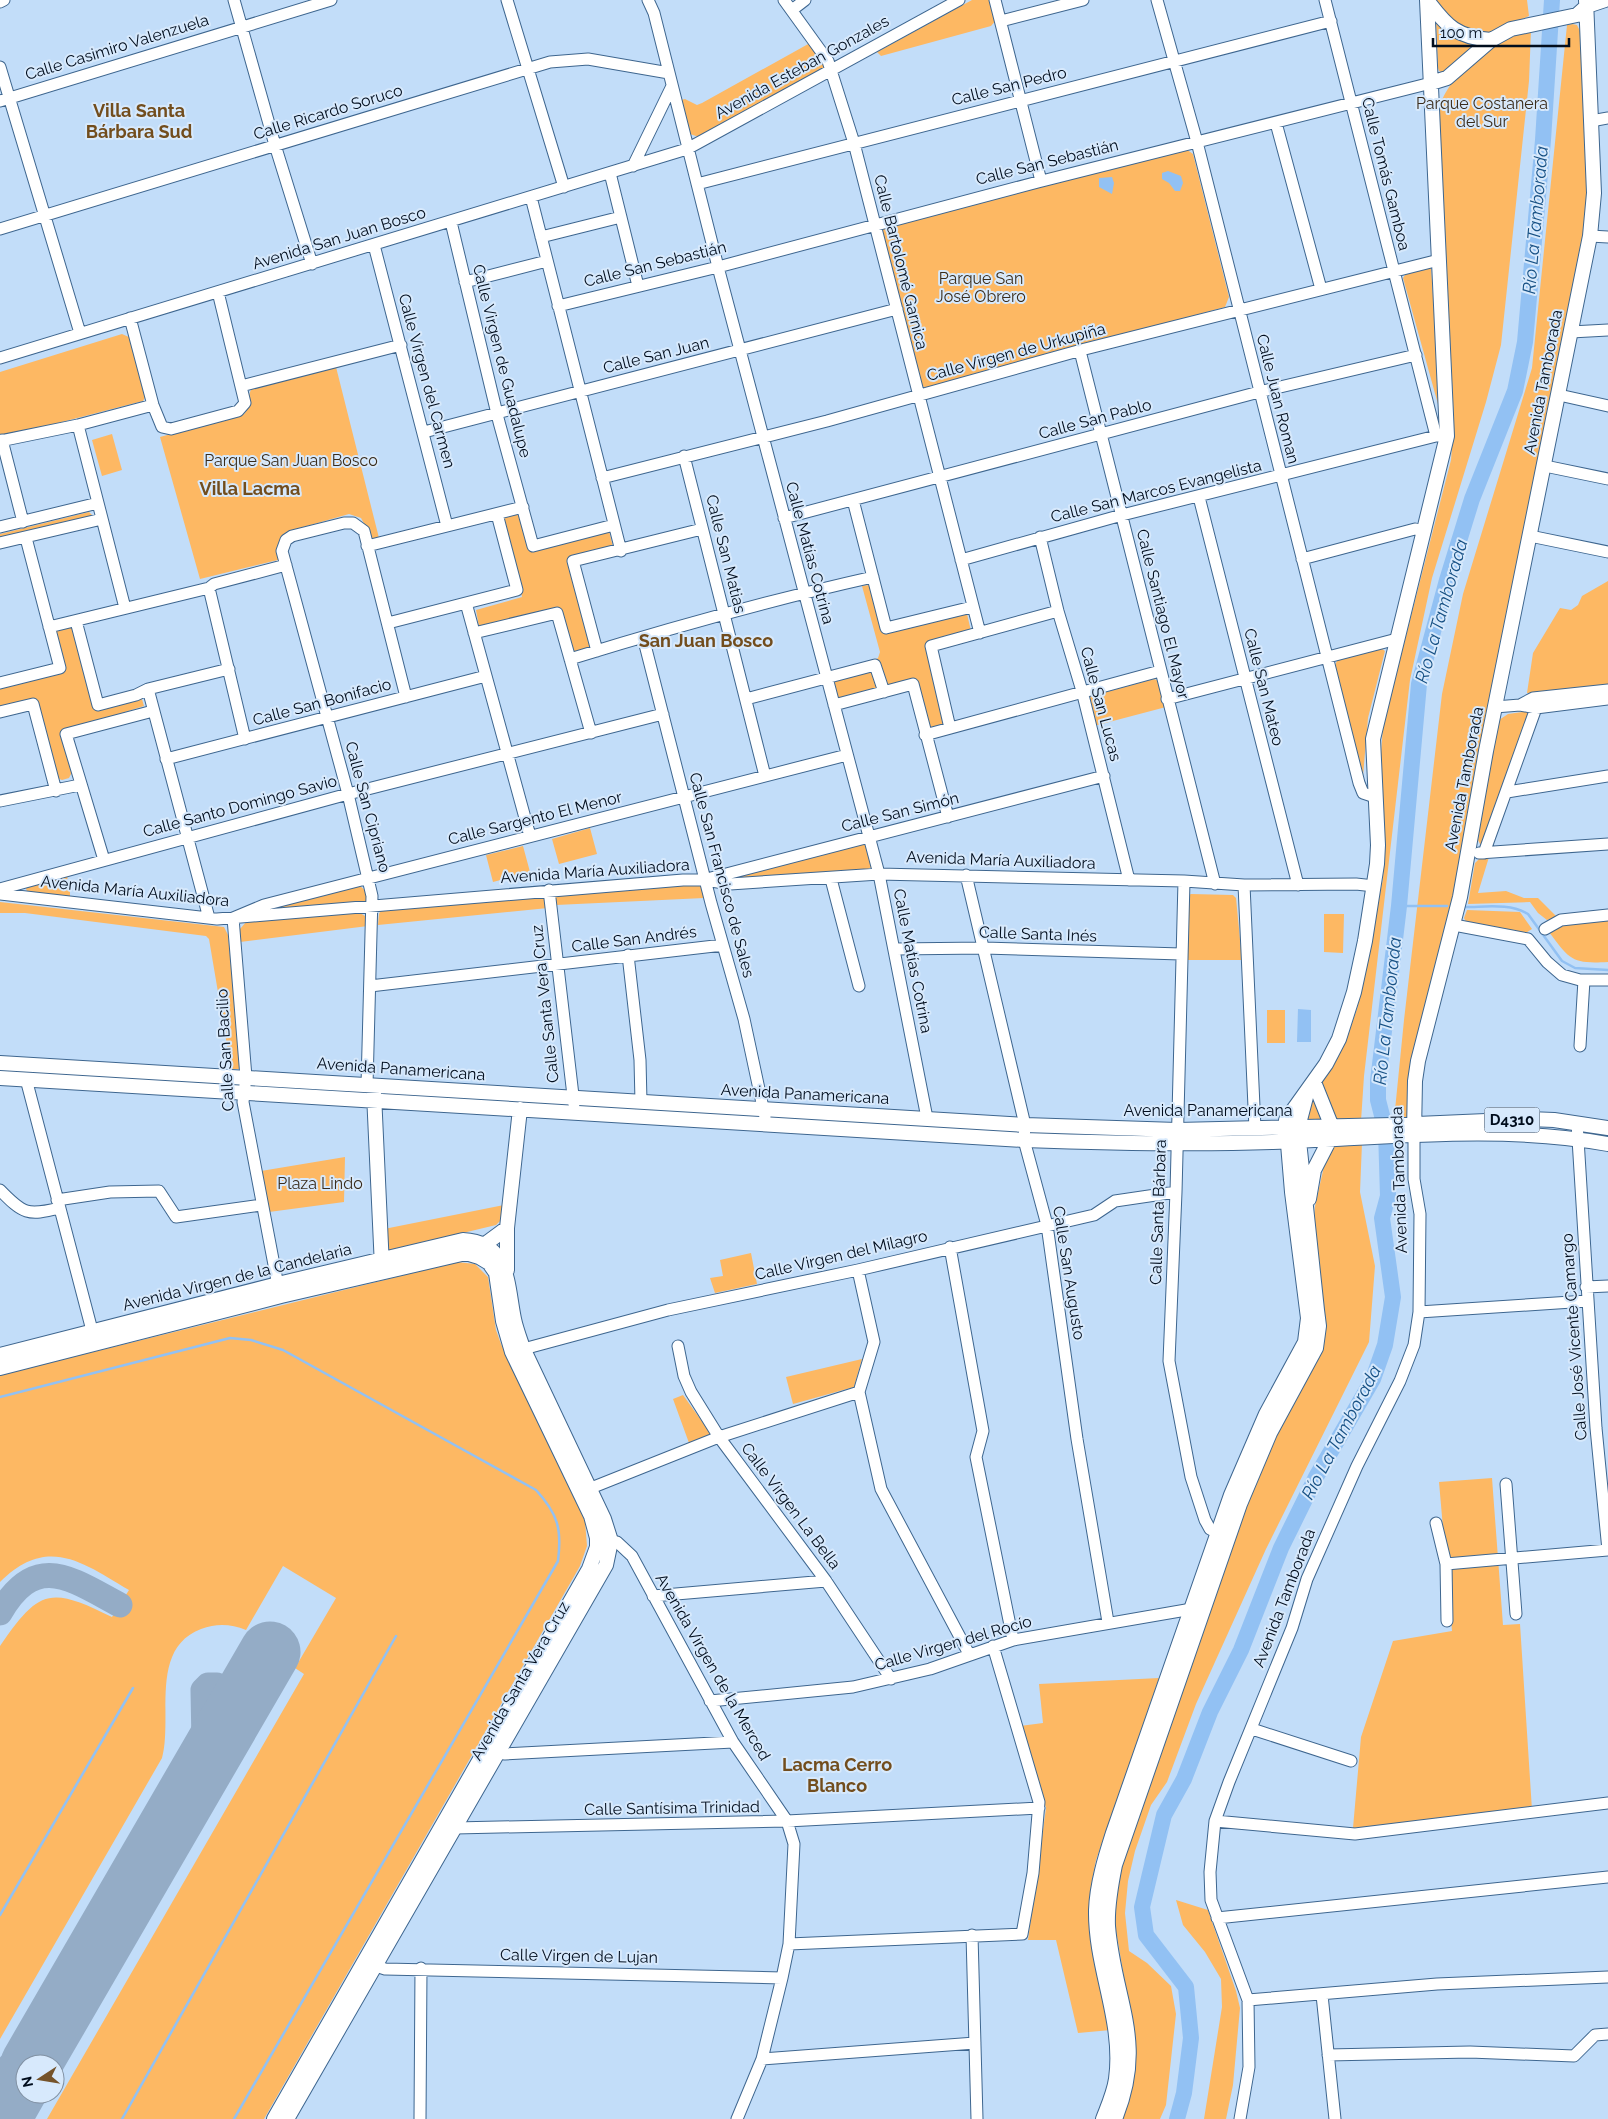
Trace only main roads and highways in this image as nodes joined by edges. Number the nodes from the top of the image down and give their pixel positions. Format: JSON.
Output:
{"nodes":[{"id":1,"x":1427,"y":0,"type":"edge"},
{"id":2,"x":1605,"y":0,"type":"edge"},
{"id":3,"x":1587,"y":3,"type":"edge"},
{"id":4,"x":1491,"y":40,"type":"junction"},
{"id":5,"x":1430,"y":83,"type":"junction"},
{"id":6,"x":0,"y":1063,"type":"edge"},
{"id":7,"x":0,"y":1078,"type":"edge"},
{"id":8,"x":371,"y":1085,"type":"junction"},
{"id":9,"x":1311,"y":1087,"type":"junction"},
{"id":10,"x":374,"y":1101,"type":"junction"},
{"id":11,"x":520,"y":1109,"type":"junction"},
{"id":12,"x":765,"y":1117,"type":"junction"},
{"id":13,"x":1608,"y":1128,"type":"edge"},
{"id":14,"x":1414,"y":1129,"type":"junction"},
{"id":15,"x":1330,"y":1133,"type":"junction"},
{"id":16,"x":1293,"y":1134,"type":"junction"},
{"id":17,"x":1177,"y":1138,"type":"junction"},
{"id":18,"x":1608,"y":1144,"type":"edge"},
{"id":19,"x":1306,"y":1214,"type":"junction"},
{"id":20,"x":507,"y":1228,"type":"junction"},
{"id":21,"x":482,"y":1245,"type":"junction"},
{"id":22,"x":466,"y":1253,"type":"junction"},
{"id":23,"x":382,"y":1266,"type":"junction"},
{"id":24,"x":507,"y":1272,"type":"junction"},
{"id":25,"x":94,"y":1337,"type":"junction"},
{"id":26,"x":518,"y":1350,"type":"junction"},
{"id":27,"x":0,"y":1355,"type":"edge"},
{"id":28,"x":0,"y":1368,"type":"edge"},
{"id":29,"x":604,"y":1541,"type":"junction"},
{"id":30,"x":1196,"y":1613,"type":"junction"},
{"id":31,"x":274,"y":2119,"type":"edge"},
{"id":32,"x":287,"y":2119,"type":"edge"},
{"id":33,"x":1103,"y":2119,"type":"edge"},
{"id":34,"x":1116,"y":2119,"type":"edge"}],
"edges":[{"from":1,"to":4,"type":"main road"},
{"from":1,"to":5,"type":"main road"},
{"from":2,"to":3,"type":"main road"},
{"from":3,"to":4,"type":"main road","name":"Calle San Sebastián"},
{"from":3,"to":14,"type":"main road","name":"Avenida Tamborada"},
{"from":4,"to":5,"type":"main road","name":"Calle San Sebastián"},
{"from":5,"to":9,"type":"main road"},
{"from":6,"to":8,"type":"main road","name":"Avenida Panamericana"},
{"from":7,"to":10,"type":"main road","name":"Avenida Panamericana"},
{"from":8,"to":10,"type":"main road","name":"Calle San Cipriano"},
{"from":8,"to":12,"type":"main road","name":"Avenida Panamericana"},
{"from":9,"to":15,"type":"main road"},
{"from":9,"to":16,"type":"main road"},
{"from":10,"to":11,"type":"main road","name":"Avenida Panamericana"},
{"from":10,"to":23,"type":"main road","name":"Calle San Cipriano"},
{"from":11,"to":12,"type":"main road","name":"Avenida Panamericana"},
{"from":11,"to":20,"type":"main road"},
{"from":12,"to":17,"type":"main road","name":"Avenida Panamericana"},
{"from":12,"to":17,"type":"main road","name":"Avenida Panamericana"},
{"from":13,"to":14,"type":"main road","name":"Avenida Panamericana","number":"D4310"},
{"from":14,"to":15,"type":"main road","name":"Avenida Panamericana"},
{"from":14,"to":18,"type":"main road","name":"Avenida Panamericana","number":"D4310"},
{"from":15,"to":16,"type":"main road","name":"Avenida Panamericana"},
{"from":15,"to":19,"type":"main road"},
{"from":16,"to":17,"type":"main road","name":"Avenida Panamericana"},
{"from":16,"to":17,"type":"main road","name":"Avenida Panamericana"},
{"from":16,"to":19,"type":"main road"},
{"from":16,"to":30,"type":"main road"},
{"from":19,"to":30,"type":"main road"},
{"from":20,"to":21,"type":"main road","name":"Avenida Virgen de la Candelaria"},
{"from":20,"to":24,"type":"main road"},
{"from":21,"to":22,"type":"main road","name":"Avenida Virgen de la Candelaria"},
{"from":21,"to":23,"type":"main road","name":"Avenida Virgen de la Candelaria"},
{"from":21,"to":24,"type":"main road"},
{"from":22,"to":23,"type":"main road","name":"Avenida Virgen de la Candelaria"},
{"from":22,"to":26,"type":"main road","name":"Avenida Santa Vera Cruz"},
{"from":23,"to":25,"type":"main road","name":"Avenida Virgen de la Candelaria"},
{"from":24,"to":26,"type":"main road","name":"Avenida Santa Vera Cruz"},
{"from":25,"to":27,"type":"main road","name":"Avenida Virgen de la Candelaria"},
{"from":25,"to":28,"type":"main road","name":"Avenida Virgen de la Candelaria"},
{"from":26,"to":29,"type":"main road","name":"Avenida Santa Vera Cruz"},
{"from":26,"to":29,"type":"main road","name":"Avenida Santa Vera Cruz"},
{"from":29,"to":31,"type":"main road","name":"Avenida Santa Vera Cruz"},
{"from":29,"to":32,"type":"main road","name":"Avenida Santa Vera Cruz"},
{"from":30,"to":33,"type":"main road"},
{"from":30,"to":34,"type":"main road"}]}
